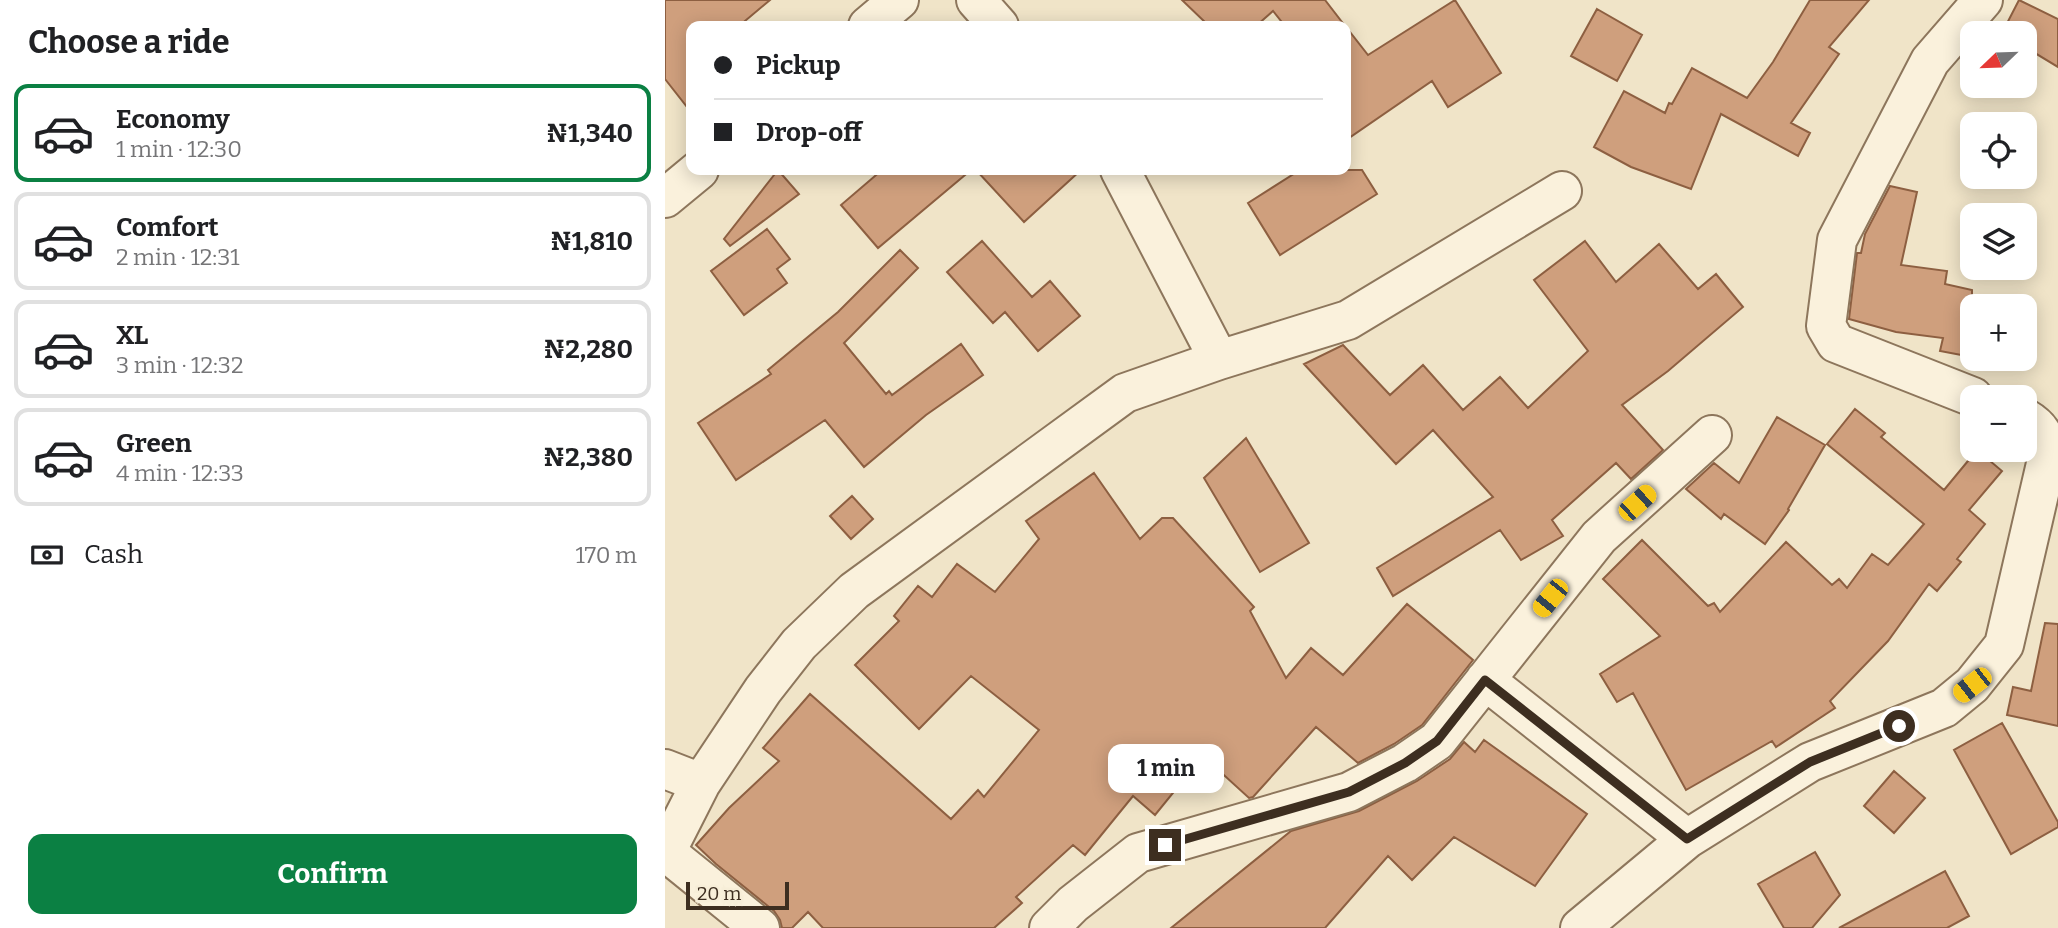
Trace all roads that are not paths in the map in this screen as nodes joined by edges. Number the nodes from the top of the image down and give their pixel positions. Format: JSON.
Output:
{"nodes":[{"id":1,"x":899,"y":0,"type":"edge"},
{"id":2,"x":976,"y":0,"type":"edge"},
{"id":3,"x":1983,"y":0,"type":"edge"},
{"id":4,"x":874,"y":21,"type":"edge"},
{"id":5,"x":995,"y":21,"type":"edge"},
{"id":6,"x":693,"y":175,"type":"edge"},
{"id":7,"x":1123,"y":175,"type":"edge"},
{"id":8,"x":1562,"y":191,"type":"dead end"},
{"id":9,"x":665,"y":198,"type":"edge"},
{"id":10,"x":1219,"y":360,"type":"junction"},
{"id":11,"x":1960,"y":392,"type":"edge"},
{"id":12,"x":2037,"y":425,"type":"edge"},
{"id":13,"x":1712,"y":435,"type":"dead end"},
{"id":14,"x":1485,"y":680,"type":"junction"},
{"id":15,"x":665,"y":769,"type":"edge"},
{"id":16,"x":701,"y":783,"type":"junction"},
{"id":17,"x":1687,"y":839,"type":"junction"},
{"id":18,"x":665,"y":853,"type":"edge"},
{"id":19,"x":760,"y":928,"type":"edge"},
{"id":20,"x":1049,"y":928,"type":"edge"},
{"id":21,"x":1580,"y":928,"type":"edge"}],
"edges":[{"from":1,"to":4,"type":"street"},
{"from":2,"to":5,"type":"street"},
{"from":3,"to":11,"type":"street"},
{"from":6,"to":9,"type":"street"},
{"from":7,"to":10,"type":"street"},
{"from":8,"to":10,"type":"street"},
{"from":10,"to":16,"type":"street"},
{"from":12,"to":17,"type":"street"},
{"from":13,"to":14,"type":"street"},
{"from":14,"to":17,"type":"street"},
{"from":14,"to":20,"type":"street"},
{"from":15,"to":16,"type":"street"},
{"from":16,"to":18,"type":"street"},
{"from":17,"to":21,"type":"street"},
{"from":18,"to":19,"type":"street"}]}
